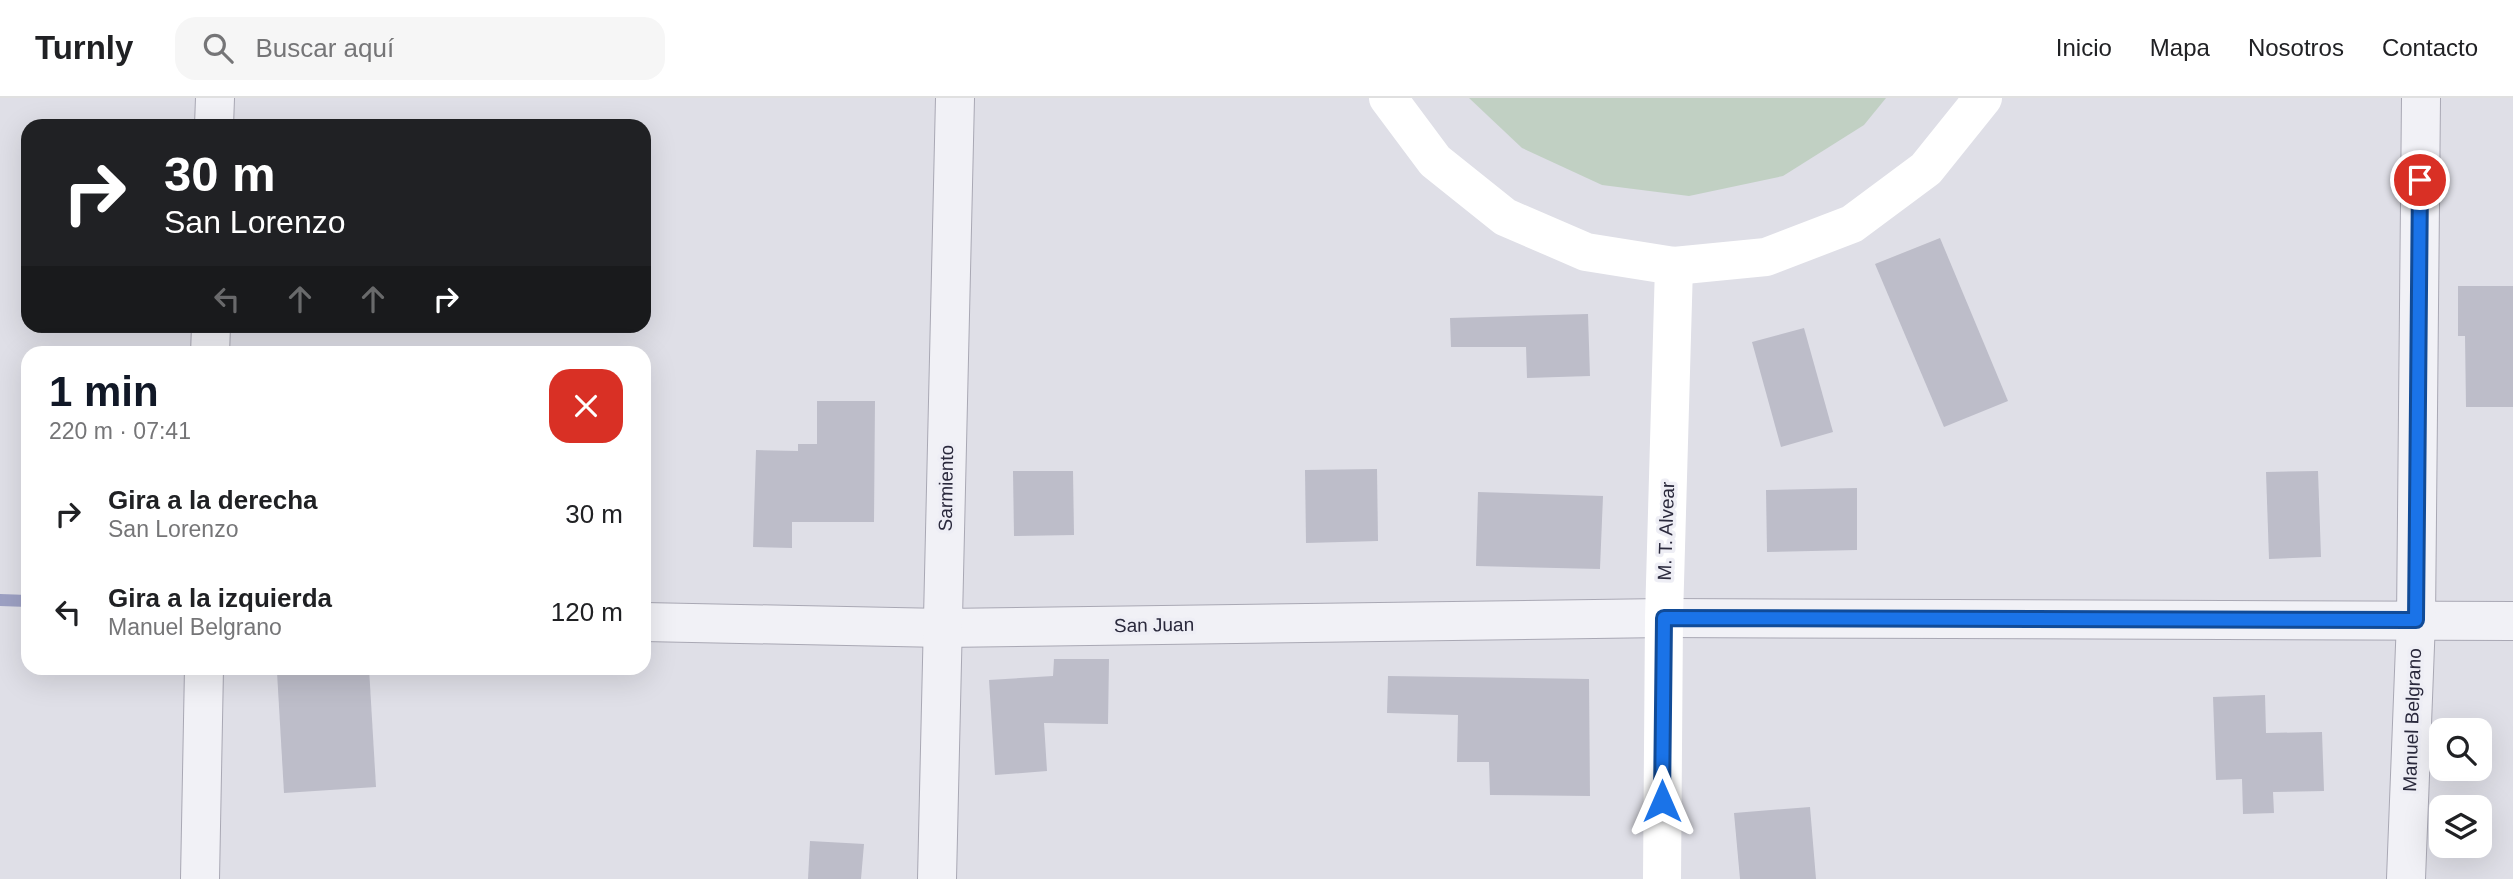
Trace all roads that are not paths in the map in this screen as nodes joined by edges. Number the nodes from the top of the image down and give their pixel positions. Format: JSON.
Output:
{"nodes":[{"id":1,"x":215,"y":98,"type":"edge"},
{"id":2,"x":955,"y":98,"type":"edge"},
{"id":3,"x":1388,"y":98,"type":"edge"},
{"id":4,"x":1983,"y":98,"type":"edge"},
{"id":5,"x":2421,"y":98,"type":"edge"},
{"id":6,"x":215,"y":119,"type":"edge"},
{"id":7,"x":1674,"y":266,"type":"junction"},
{"id":8,"x":1664,"y":618,"type":"junction"},
{"id":9,"x":2416,"y":620,"type":"junction"},
{"id":10,"x":651,"y":621,"type":"edge"},
{"id":11,"x":2513,"y":621,"type":"edge"},
{"id":12,"x":943,"y":628,"type":"junction"},
{"id":13,"x":204,"y":675,"type":"edge"},
{"id":14,"x":200,"y":879,"type":"edge"},
{"id":15,"x":937,"y":879,"type":"edge"},
{"id":16,"x":1662,"y":879,"type":"edge"},
{"id":17,"x":2406,"y":879,"type":"edge"}],
"edges":[{"from":1,"to":6,"type":"street"},
{"from":2,"to":12,"type":"street","name":"Sarmiento"},
{"from":3,"to":7,"type":"street"},
{"from":4,"to":7,"type":"street"},
{"from":5,"to":9,"type":"street","name":"Manuel Belgrano"},
{"from":7,"to":8,"type":"street","name":"M. T. Alvear"},
{"from":8,"to":9,"type":"street","name":"San Juan"},
{"from":8,"to":12,"type":"street","name":"San Juan"},
{"from":8,"to":16,"type":"street","name":"M. T. Alvear"},
{"from":9,"to":11,"type":"street","name":"San Juan"},
{"from":9,"to":17,"type":"street","name":"Manuel Belgrano"},
{"from":10,"to":12,"type":"street","name":"San Juan"},
{"from":12,"to":15,"type":"street","name":"Sarmiento"},
{"from":13,"to":14,"type":"street"}]}
